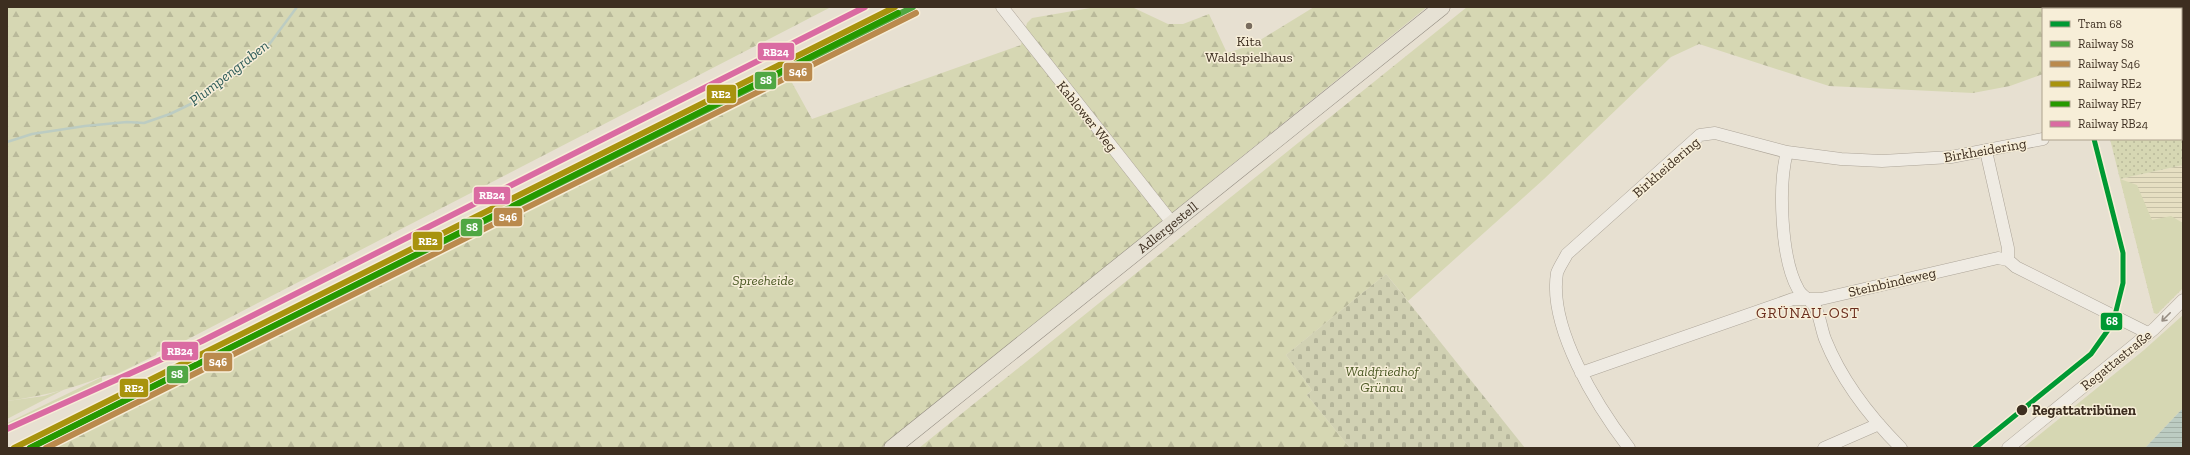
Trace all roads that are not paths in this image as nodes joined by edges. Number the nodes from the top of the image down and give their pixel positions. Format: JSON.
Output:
{"nodes":[{"id":1,"x":1002,"y":7,"type":"edge"},
{"id":2,"x":1442,"y":7,"type":"edge"},
{"id":3,"x":2042,"y":139,"type":"edge"},
{"id":4,"x":1986,"y":151,"type":"junction"},
{"id":5,"x":1787,"y":152,"type":"junction"},
{"id":6,"x":1173,"y":224,"type":"junction"},
{"id":7,"x":2008,"y":260,"type":"junction"},
{"id":8,"x":1807,"y":299,"type":"junction"},
{"id":9,"x":2183,"y":300,"type":"edge"},
{"id":10,"x":2148,"y":333,"type":"junction"},
{"id":11,"x":1581,"y":373,"type":"junction"},
{"id":12,"x":1879,"y":424,"type":"junction"},
{"id":13,"x":892,"y":448,"type":"edge"},
{"id":14,"x":1629,"y":448,"type":"edge"},
{"id":15,"x":1824,"y":448,"type":"edge"},
{"id":16,"x":1901,"y":448,"type":"edge"},
{"id":17,"x":2008,"y":448,"type":"edge"}],
"edges":[{"from":1,"to":6,"type":"street","name":"Kablower Weg"},
{"from":2,"to":6,"type":"main road","name":"Adlergestell"},
{"from":3,"to":4,"type":"street","name":"Birkheidering"},
{"from":4,"to":5,"type":"street","name":"Birkheidering"},
{"from":4,"to":7,"type":"street"},
{"from":5,"to":8,"type":"street"},
{"from":5,"to":11,"type":"street","name":"Birkheidering"},
{"from":6,"to":13,"type":"main road","name":"Adlergestell"},
{"from":7,"to":8,"type":"street","name":"Steinbindeweg"},
{"from":7,"to":10,"type":"street"},
{"from":8,"to":11,"type":"street","name":"Steinbindeweg"},
{"from":8,"to":12,"type":"street"},
{"from":9,"to":10,"type":"street","name":"Regattastraße","one_way":true},
{"from":10,"to":17,"type":"street","name":"Regattastraße"},
{"from":11,"to":14,"type":"street","name":"Birkheidering"},
{"from":12,"to":15,"type":"street"},
{"from":12,"to":16,"type":"street"}]}
